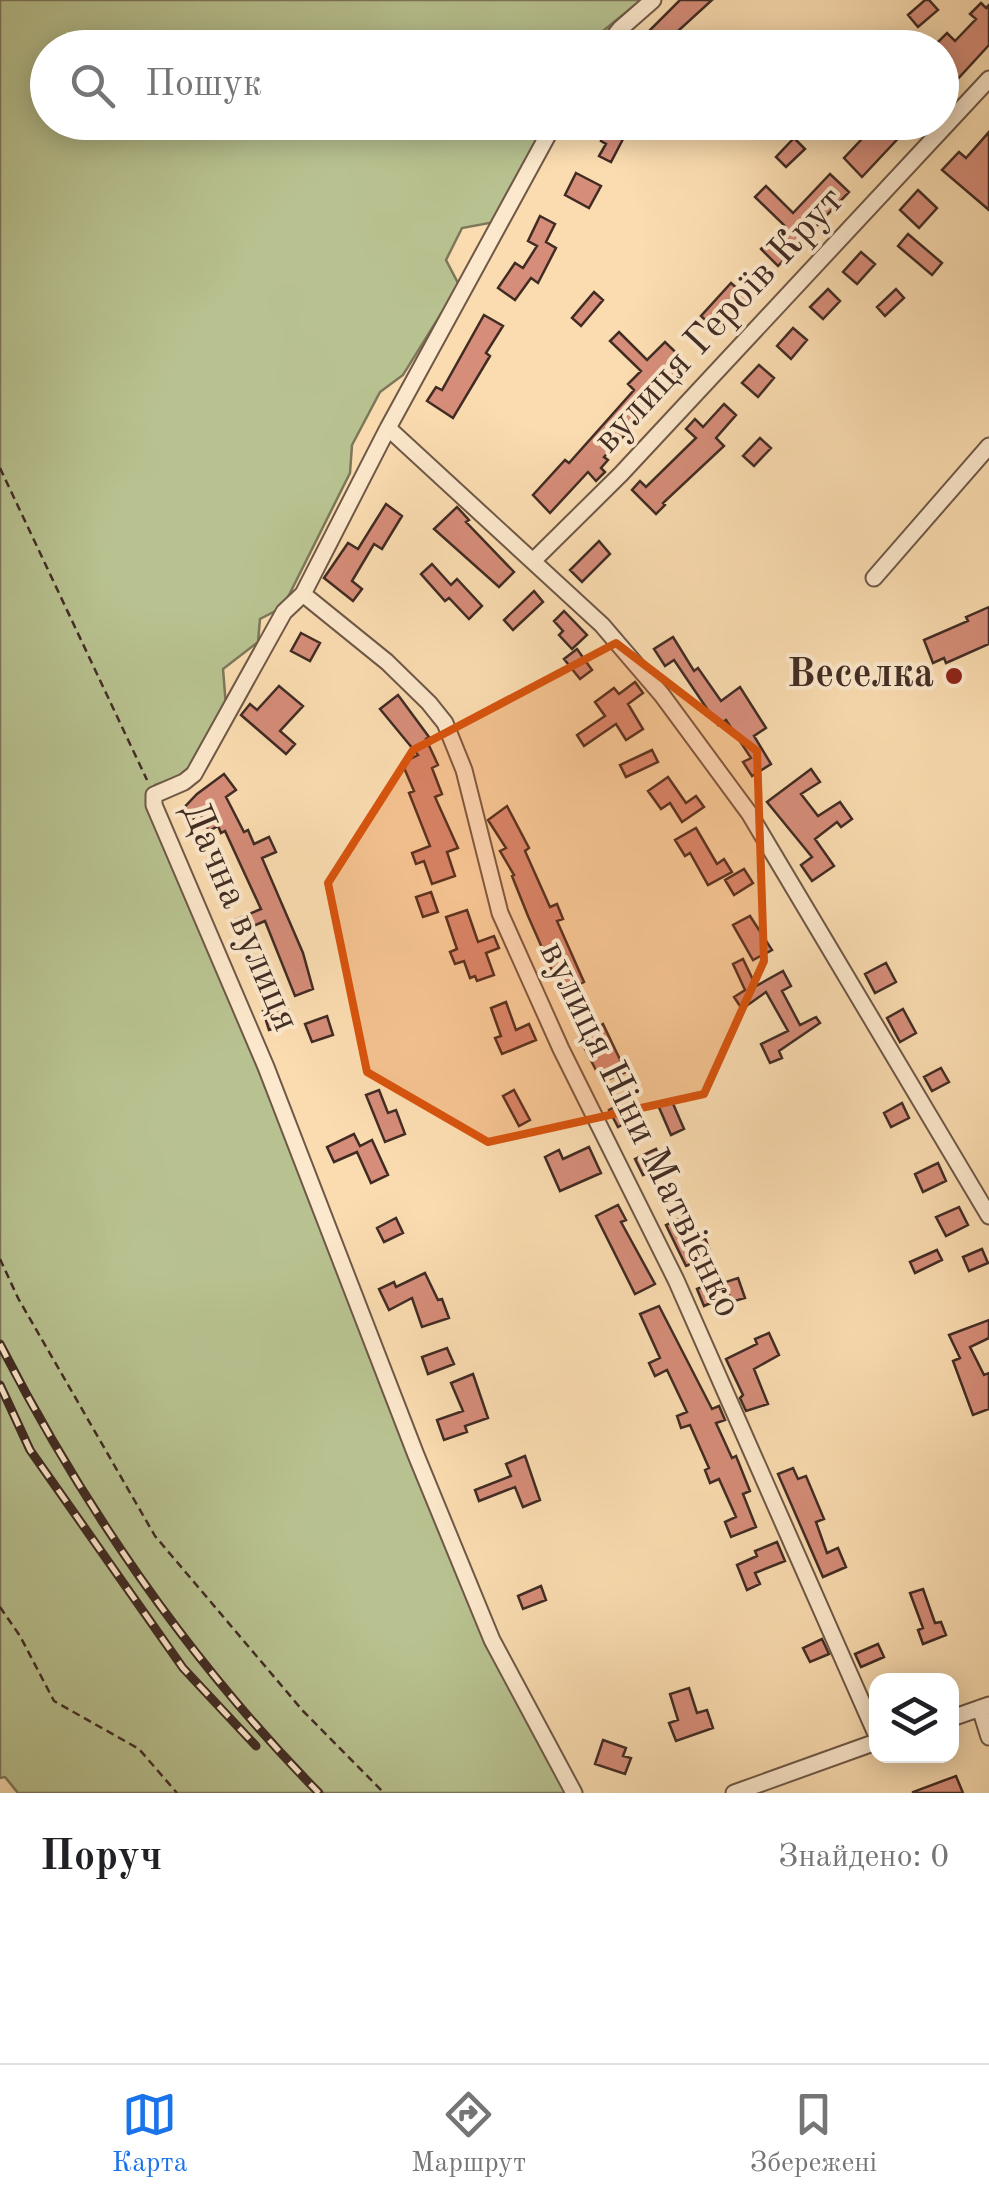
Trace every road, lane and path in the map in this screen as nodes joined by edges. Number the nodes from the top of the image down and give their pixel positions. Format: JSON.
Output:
{"nodes":[{"id":1,"x":653,"y":0,"type":"edge"},
{"id":2,"x":619,"y":30,"type":"edge"},
{"id":3,"x":989,"y":79,"type":"edge"},
{"id":4,"x":959,"y":111,"type":"edge"},
{"id":5,"x":545,"y":140,"type":"edge"},
{"id":6,"x":932,"y":140,"type":"edge"},
{"id":7,"x":388,"y":428,"type":"junction"},
{"id":8,"x":989,"y":446,"type":"edge"},
{"id":9,"x":0,"y":468,"type":"edge"},
{"id":10,"x":534,"y":560,"type":"junction"},
{"id":11,"x":874,"y":578,"type":"dead end"},
{"id":12,"x":303,"y":594,"type":"junction"},
{"id":13,"x":154,"y":795,"type":"junction"},
{"id":14,"x":989,"y":1216,"type":"edge"},
{"id":15,"x":0,"y":1260,"type":"edge"},
{"id":16,"x":0,"y":1607,"type":"edge"},
{"id":17,"x":985,"y":1707,"type":"edge"},
{"id":18,"x":959,"y":1716,"type":"edge"},
{"id":19,"x":869,"y":1718,"type":"edge"},
{"id":20,"x":989,"y":1737,"type":"edge"},
{"id":21,"x":869,"y":1745,"type":"edge"},
{"id":22,"x":177,"y":1793,"type":"edge"},
{"id":23,"x":384,"y":1793,"type":"edge"},
{"id":24,"x":574,"y":1793,"type":"edge"},
{"id":25,"x":734,"y":1793,"type":"edge"}],
"edges":[{"from":1,"to":2,"type":"street"},
{"from":3,"to":4,"type":"street","name":"вулиця Героїв Крут"},
{"from":5,"to":7,"type":"street","name":"Дачна вулиця"},
{"from":6,"to":10,"type":"street","name":"вулиця Героїв Крут"},
{"from":7,"to":10,"type":"street"},
{"from":7,"to":12,"type":"street","name":"Дачна вулиця"},
{"from":8,"to":11,"type":"street"},
{"from":9,"to":13,"type":"path"},
{"from":10,"to":14,"type":"street"},
{"from":12,"to":13,"type":"street","name":"Дачна вулиця"},
{"from":12,"to":19,"type":"street","name":"вулиця Ніни Матвієнко"},
{"from":13,"to":24,"type":"street","name":"Дачна вулиця"},
{"from":15,"to":23,"type":"path"},
{"from":16,"to":22,"type":"path"},
{"from":17,"to":18,"type":"street"},
{"from":17,"to":20,"type":"street"},
{"from":21,"to":25,"type":"street"}]}
